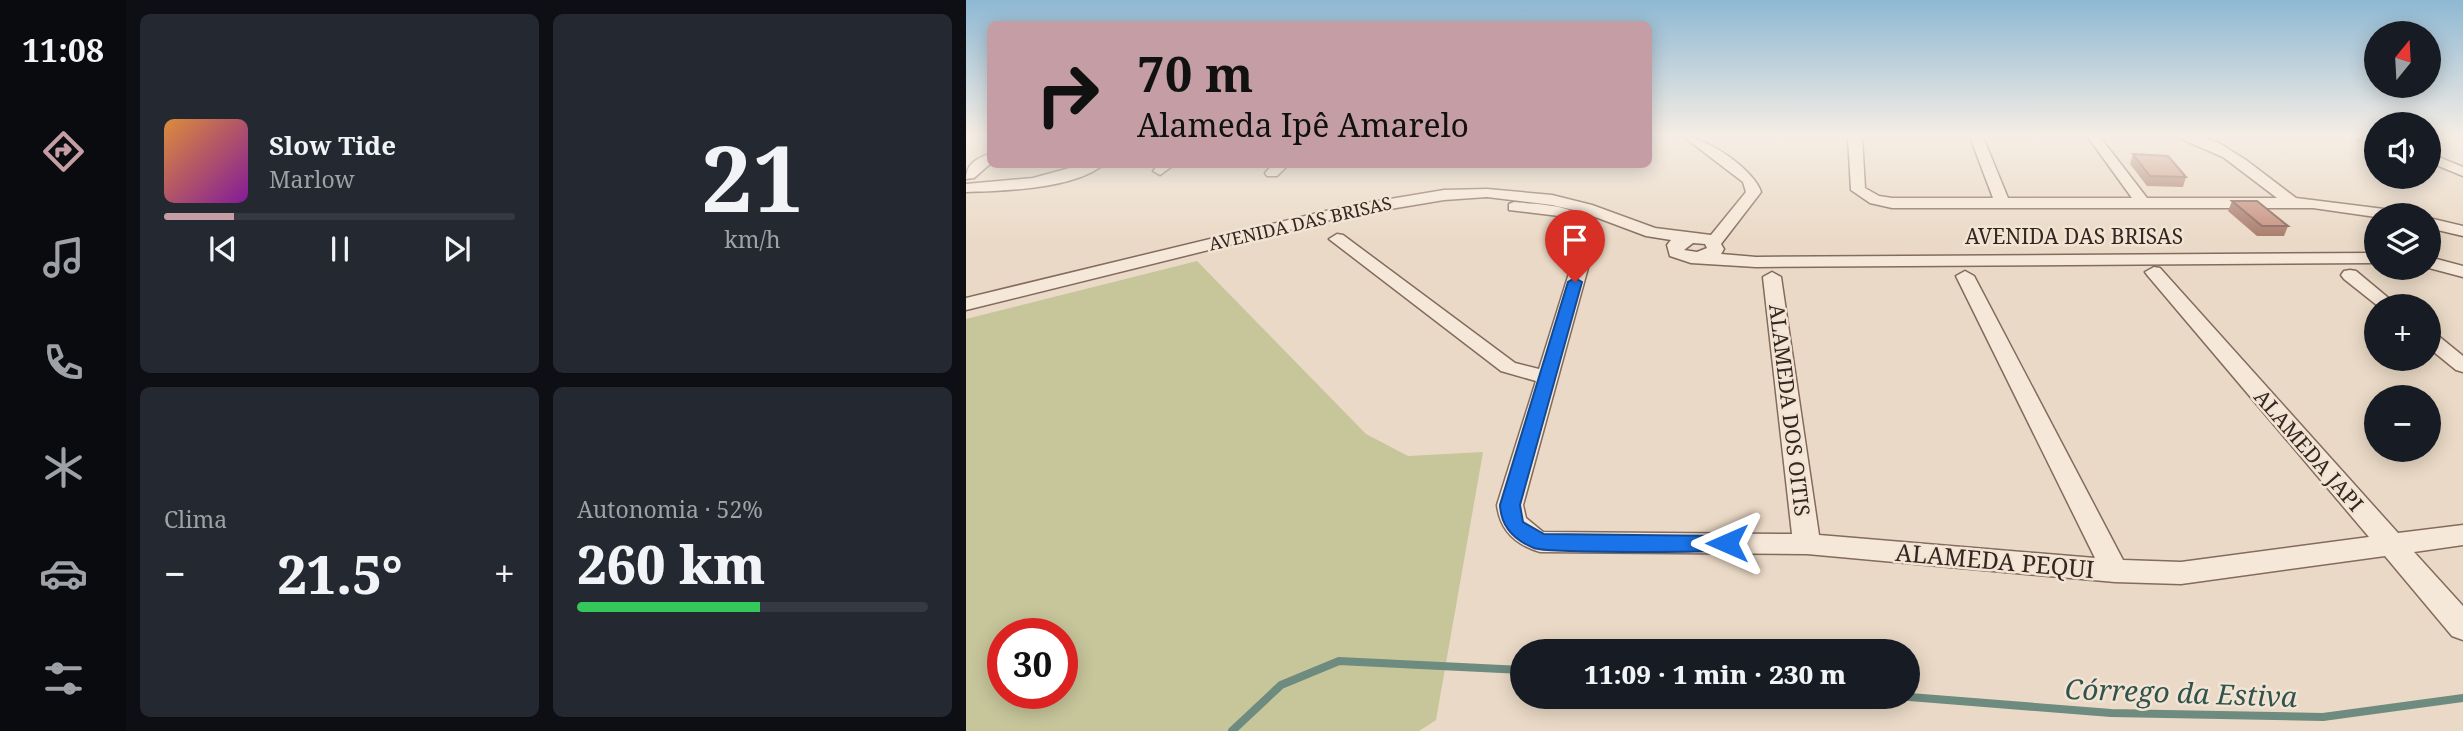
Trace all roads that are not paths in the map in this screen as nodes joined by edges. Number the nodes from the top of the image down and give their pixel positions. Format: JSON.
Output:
{"nodes":[{"id":1,"x":1074,"y":171,"type":"edge"},
{"id":2,"x":1738,"y":171,"type":"edge"},
{"id":3,"x":1857,"y":171,"type":"edge"},
{"id":4,"x":1989,"y":171,"type":"edge"},
{"id":5,"x":2119,"y":171,"type":"edge"},
{"id":6,"x":2250,"y":171,"type":"edge"},
{"id":7,"x":969,"y":179,"type":"edge"},
{"id":8,"x":2002,"y":203,"type":"junction"},
{"id":9,"x":2143,"y":203,"type":"junction"},
{"id":10,"x":2292,"y":203,"type":"junction"},
{"id":11,"x":1514,"y":207,"type":"dead end"},
{"id":12,"x":2364,"y":212,"type":"edge"},
{"id":13,"x":2441,"y":226,"type":"edge"},
{"id":14,"x":1635,"y":228,"type":"junction"},
{"id":15,"x":2463,"y":231,"type":"edge"},
{"id":16,"x":1336,"y":239,"type":"dead end"},
{"id":17,"x":1705,"y":242,"type":"junction"},
{"id":18,"x":1680,"y":255,"type":"junction"},
{"id":19,"x":1699,"y":257,"type":"junction"},
{"id":20,"x":2364,"y":258,"type":"edge"},
{"id":21,"x":2441,"y":266,"type":"edge"},
{"id":22,"x":1772,"y":269,"type":"junction"},
{"id":23,"x":2154,"y":272,"type":"dead end"},
{"id":24,"x":2463,"y":272,"type":"edge"},
{"id":25,"x":2350,"y":275,"type":"dead end"},
{"id":26,"x":1965,"y":276,"type":"dead end"},
{"id":27,"x":2374,"y":294,"type":"edge"},
{"id":28,"x":966,"y":304,"type":"edge"},
{"id":29,"x":2441,"y":348,"type":"edge"},
{"id":30,"x":2463,"y":366,"type":"edge"},
{"id":31,"x":1546,"y":377,"type":"junction"},
{"id":32,"x":2463,"y":535,"type":"edge"},
{"id":33,"x":1807,"y":544,"type":"junction"},
{"id":34,"x":2393,"y":546,"type":"junction"},
{"id":35,"x":2115,"y":571,"type":"junction"},
{"id":36,"x":2463,"y":627,"type":"edge"}],
"edges":[{"from":1,"to":7,"type":"street"},
{"from":2,"to":17,"type":"street"},
{"from":3,"to":8,"type":"street"},
{"from":4,"to":8,"type":"street"},
{"from":5,"to":9,"type":"street"},
{"from":6,"to":10,"type":"street"},
{"from":8,"to":9,"type":"street"},
{"from":9,"to":10,"type":"street"},
{"from":10,"to":12,"type":"street"},
{"from":11,"to":31,"type":"street"},
{"from":13,"to":15,"type":"street"},
{"from":14,"to":17,"type":"street","name":"AVENIDA DAS BRISAS"},
{"from":14,"to":18,"type":"street","name":"AVENIDA DAS BRISAS"},
{"from":14,"to":28,"type":"street","name":"AVENIDA DAS BRISAS"},
{"from":16,"to":31,"type":"street"},
{"from":17,"to":18,"type":"street"},
{"from":17,"to":19,"type":"street"},
{"from":17,"to":22,"type":"street","name":"AVENIDA DAS BRISAS"},
{"from":18,"to":19,"type":"street","name":"AVENIDA DAS BRISAS"},
{"from":19,"to":22,"type":"street","name":"AVENIDA DAS BRISAS"},
{"from":20,"to":22,"type":"street","name":"AVENIDA DAS BRISAS"},
{"from":21,"to":24,"type":"street"},
{"from":22,"to":33,"type":"street","name":"ALAMEDA DOS OITIS"},
{"from":23,"to":34,"type":"street","name":"ALAMEDA JAPI"},
{"from":25,"to":27,"type":"street"},
{"from":26,"to":35,"type":"street"},
{"from":29,"to":30,"type":"street"},
{"from":31,"to":33,"type":"street","name":"ALAMEDA PEQUI"},
{"from":32,"to":34,"type":"street","name":"ALAMEDA PEQUI"},
{"from":33,"to":35,"type":"street","name":"ALAMEDA PEQUI"},
{"from":34,"to":35,"type":"street","name":"ALAMEDA PEQUI"},
{"from":34,"to":36,"type":"street","name":"ALAMEDA JAPI"}]}
